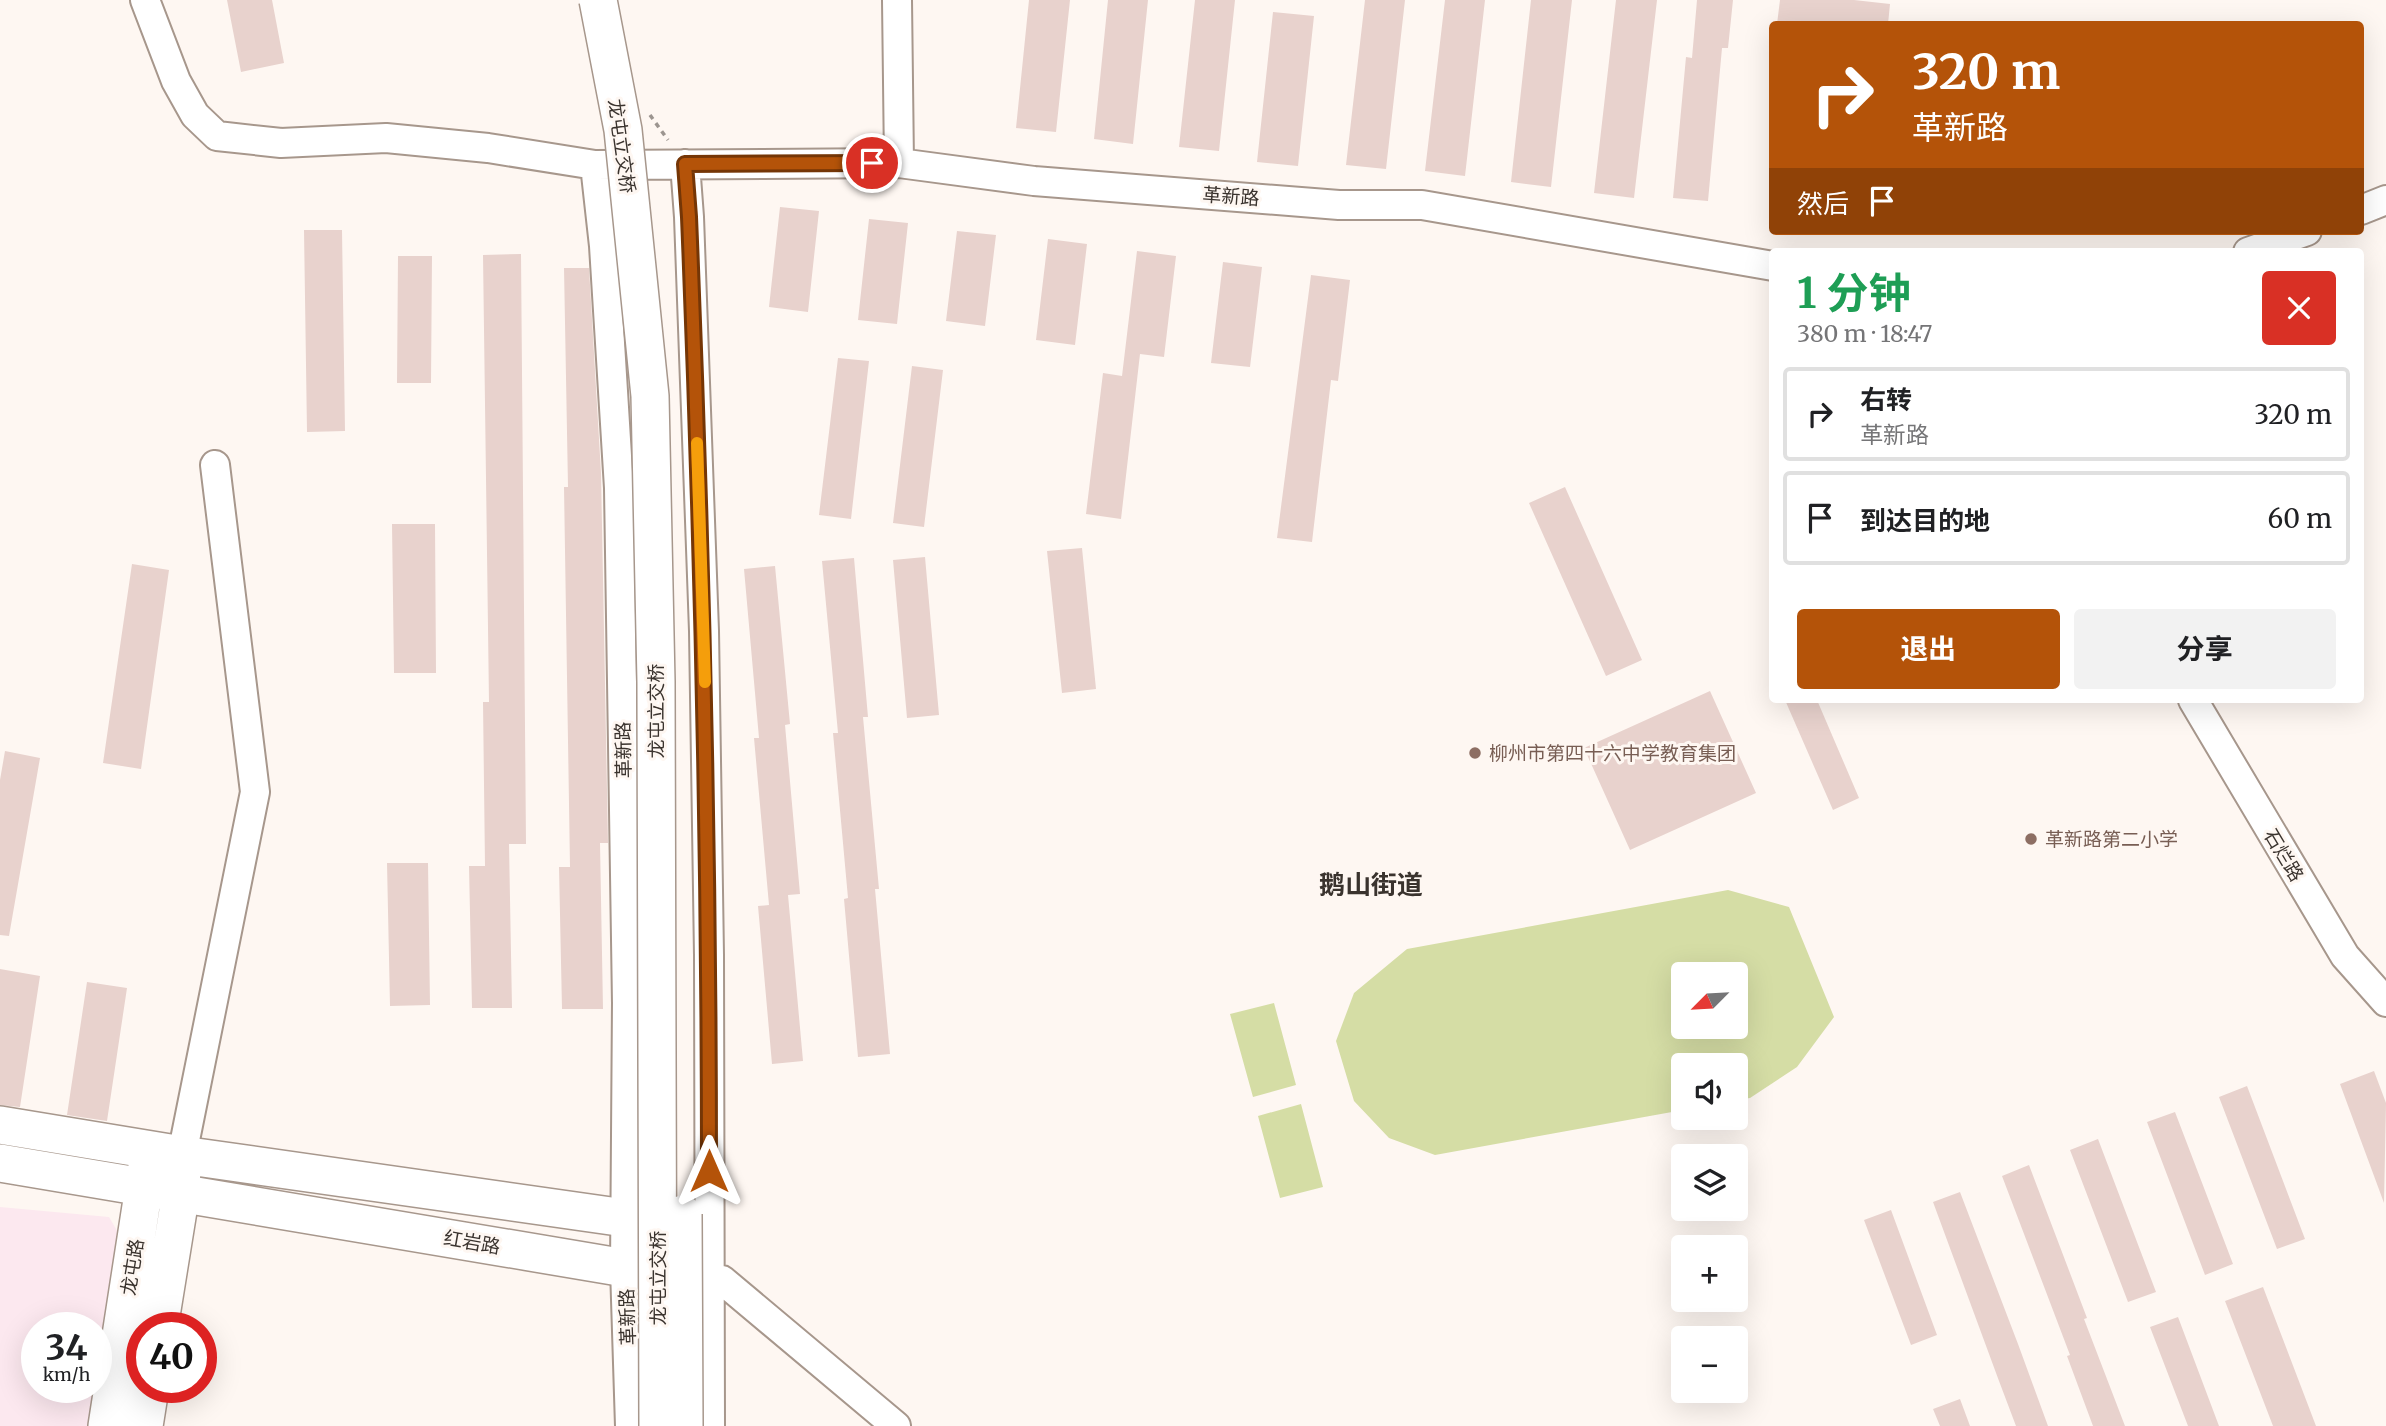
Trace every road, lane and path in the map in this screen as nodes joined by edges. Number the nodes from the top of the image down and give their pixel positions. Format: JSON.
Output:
{"nodes":[{"id":1,"x":145,"y":0,"type":"edge"},
{"id":2,"x":598,"y":0,"type":"edge"},
{"id":3,"x":622,"y":0,"type":"edge"},
{"id":4,"x":897,"y":0,"type":"edge"},
{"id":5,"x":645,"y":108,"type":"dead end"},
{"id":6,"x":899,"y":163,"type":"junction"},
{"id":7,"x":685,"y":164,"type":"junction"},
{"id":8,"x":595,"y":165,"type":"junction"},
{"id":9,"x":2386,"y":200,"type":"edge"},
{"id":10,"x":2364,"y":209,"type":"edge"},
{"id":11,"x":2296,"y":235,"type":"edge"},
{"id":12,"x":2259,"y":248,"type":"edge"},
{"id":13,"x":1769,"y":265,"type":"edge"},
{"id":14,"x":215,"y":465,"type":"dead end"},
{"id":15,"x":2195,"y":703,"type":"edge"},
{"id":16,"x":2386,"y":1002,"type":"edge"},
{"id":17,"x":0,"y":1125,"type":"edge"},
{"id":18,"x":166,"y":1152,"type":"junction"},
{"id":19,"x":0,"y":1163,"type":"edge"},
{"id":20,"x":144,"y":1186,"type":"junction"},
{"id":21,"x":181,"y":1192,"type":"junction"},
{"id":22,"x":625,"y":1218,"type":"junction"},
{"id":23,"x":625,"y":1268,"type":"junction"},
{"id":24,"x":709,"y":1279,"type":"junction"},
{"id":25,"x":162,"y":1312,"type":"edge"},
{"id":26,"x":148,"y":1403,"type":"edge"},
{"id":27,"x":107,"y":1426,"type":"edge"},
{"id":28,"x":144,"y":1426,"type":"edge"},
{"id":29,"x":630,"y":1426,"type":"edge"},
{"id":30,"x":658,"y":1426,"type":"edge"},
{"id":31,"x":684,"y":1426,"type":"edge"},
{"id":32,"x":710,"y":1426,"type":"edge"},
{"id":33,"x":896,"y":1426,"type":"edge"}],
"edges":[{"from":1,"to":8,"type":"street"},
{"from":2,"to":30,"type":"main road","name":"龙屯立交桥","bridge":true},
{"from":3,"to":31,"type":"main road","name":"龙屯立交桥","bridge":true},
{"from":4,"to":6,"type":"street"},
{"from":5,"to":7,"type":"path"},
{"from":6,"to":7,"type":"street","name":"革新路"},
{"from":6,"to":13,"type":"street","name":"革新路"},
{"from":7,"to":8,"type":"street","name":"革新路"},
{"from":7,"to":24,"type":"street"},
{"from":8,"to":22,"type":"street","name":"革新路"},
{"from":9,"to":10,"type":"street"},
{"from":11,"to":12,"type":"street"},
{"from":14,"to":18,"type":"street"},
{"from":15,"to":16,"type":"street","name":"石烂路"},
{"from":17,"to":18,"type":"main road"},
{"from":18,"to":20,"type":"main road","name":"龙屯路"},
{"from":18,"to":21,"type":"main road","name":"龙屯路"},
{"from":18,"to":22,"type":"main road"},
{"from":19,"to":20,"type":"main road","name":"红岩路"},
{"from":20,"to":21,"type":"main road","name":"红岩路"},
{"from":20,"to":27,"type":"main road","name":"龙屯路"},
{"from":21,"to":23,"type":"main road","name":"红岩路"},
{"from":21,"to":25,"type":"main road","name":"龙屯路"},
{"from":22,"to":23,"type":"street","name":"革新路"},
{"from":22,"to":24,"type":"main road"},
{"from":23,"to":24,"type":"main road","name":"红岩路"},
{"from":23,"to":29,"type":"street","name":"革新路"},
{"from":24,"to":32,"type":"street"},
{"from":24,"to":33,"type":"street","name":"红岩路"},
{"from":26,"to":28,"type":"main road"}]}
